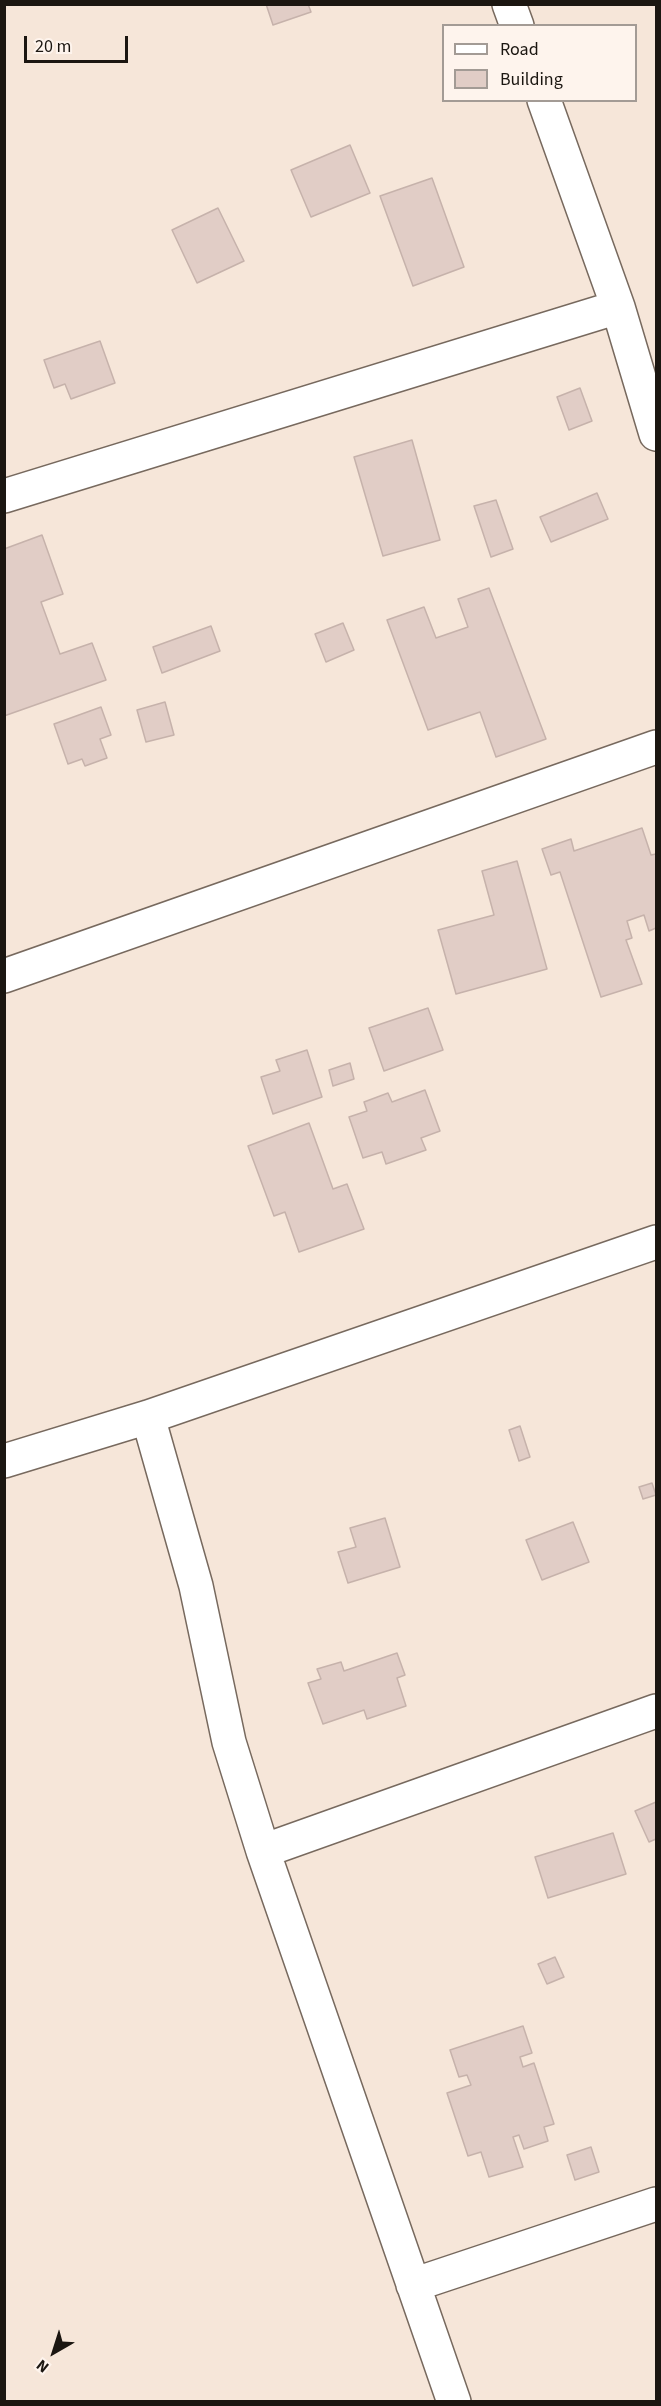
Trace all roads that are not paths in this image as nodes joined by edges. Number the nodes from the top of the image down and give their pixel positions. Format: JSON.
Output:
{"nodes":[{"id":1,"x":509,"y":4,"type":"edge"},
{"id":2,"x":516,"y":24,"type":"edge"},
{"id":3,"x":545,"y":102,"type":"edge"},
{"id":4,"x":618,"y":307,"type":"junction"},
{"id":5,"x":657,"y":434,"type":"edge"},
{"id":6,"x":4,"y":496,"type":"edge"},
{"id":7,"x":657,"y":747,"type":"edge"},
{"id":8,"x":4,"y":976,"type":"edge"},
{"id":9,"x":657,"y":1242,"type":"edge"},
{"id":10,"x":148,"y":1417,"type":"junction"},
{"id":11,"x":4,"y":1461,"type":"edge"},
{"id":12,"x":657,"y":1711,"type":"edge"},
{"id":13,"x":263,"y":1851,"type":"junction"},
{"id":14,"x":657,"y":2204,"type":"edge"},
{"id":15,"x":413,"y":2285,"type":"junction"},
{"id":16,"x":454,"y":2402,"type":"edge"}],
"edges":[{"from":1,"to":2,"type":"street"},
{"from":3,"to":4,"type":"street"},
{"from":4,"to":5,"type":"street"},
{"from":4,"to":6,"type":"street"},
{"from":7,"to":8,"type":"street"},
{"from":9,"to":10,"type":"street"},
{"from":10,"to":11,"type":"street"},
{"from":10,"to":13,"type":"street"},
{"from":12,"to":13,"type":"street"},
{"from":13,"to":15,"type":"street"},
{"from":14,"to":15,"type":"street"},
{"from":15,"to":16,"type":"street"}]}
